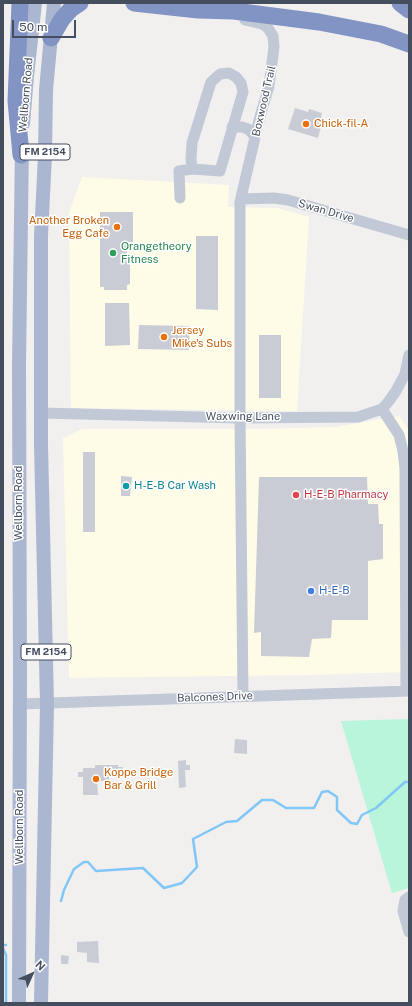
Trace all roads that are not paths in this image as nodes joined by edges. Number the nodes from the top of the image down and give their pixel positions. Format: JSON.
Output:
{"nodes":[{"id":1,"x":20,"y":3,"type":"edge"},
{"id":2,"x":35,"y":3,"type":"edge"},
{"id":3,"x":54,"y":3,"type":"edge"},
{"id":4,"x":80,"y":3,"type":"edge"},
{"id":5,"x":134,"y":3,"type":"edge"},
{"id":6,"x":400,"y":3,"type":"edge"},
{"id":7,"x":198,"y":10,"type":"junction"},
{"id":8,"x":409,"y":10,"type":"edge"},
{"id":9,"x":51,"y":38,"type":"junction"},
{"id":10,"x":409,"y":44,"type":"edge"},
{"id":11,"x":232,"y":127,"type":"junction"},
{"id":12,"x":256,"y":133,"type":"junction"},
{"id":13,"x":21,"y":154,"type":"junction"},
{"id":14,"x":192,"y":169,"type":"junction"},
{"id":15,"x":180,"y":198,"type":"dead end"},
{"id":16,"x":241,"y":199,"type":"junction"},
{"id":17,"x":409,"y":235,"type":"edge"},
{"id":18,"x":409,"y":355,"type":"edge"},
{"id":19,"x":382,"y":409,"type":"junction"},
{"id":20,"x":41,"y":413,"type":"junction"},
{"id":21,"x":240,"y":418,"type":"junction"},
{"id":22,"x":408,"y":691,"type":"edge"},
{"id":23,"x":243,"y":696,"type":"junction"},
{"id":24,"x":20,"y":704,"type":"junction"},
{"id":25,"x":47,"y":704,"type":"junction"},
{"id":26,"x":407,"y":898,"type":"edge"},
{"id":27,"x":409,"y":932,"type":"edge"},
{"id":28,"x":19,"y":1003,"type":"edge"},
{"id":29,"x":41,"y":1003,"type":"edge"}],
"edges":[{"from":1,"to":13,"type":"highway"},
{"from":2,"to":13,"type":"main road","name":"Wellborn Road","number":"FM 2154"},
{"from":3,"to":9,"type":"main road","name":"Wellborn Road","number":"FM 2154"},
{"from":4,"to":9,"type":"highway"},
{"from":5,"to":7,"type":"highway"},
{"from":6,"to":8,"type":"highway"},
{"from":7,"to":10,"type":"highway"},
{"from":7,"to":12,"type":"street","name":"Boxwood Trail"},
{"from":9,"to":20,"type":"main road","name":"Wellborn Road","number":"FM 2154"},
{"from":11,"to":12,"type":"street"},
{"from":11,"to":14,"type":"street"},
{"from":11,"to":14,"type":"street"},
{"from":12,"to":16,"type":"street","name":"Boxwood Trail"},
{"from":13,"to":24,"type":"main road","name":"Wellborn Road","number":"FM 2154"},
{"from":14,"to":15,"type":"street"},
{"from":16,"to":17,"type":"street","name":"Swan Drive"},
{"from":16,"to":21,"type":"street","name":"Boxwood Trail"},
{"from":18,"to":19,"type":"street"},
{"from":19,"to":21,"type":"street","name":"Waxwing Lane"},
{"from":19,"to":22,"type":"street"},
{"from":20,"to":21,"type":"street","name":"Waxwing Lane"},
{"from":20,"to":25,"type":"main road","name":"Wellborn Road","number":"FM 2154"},
{"from":21,"to":23,"type":"street","name":"Boxwood Trail"},
{"from":22,"to":23,"type":"street","name":"Balcones Drive"},
{"from":23,"to":25,"type":"street","name":"Balcones Drive"},
{"from":24,"to":25,"type":"street","name":"Balcones Drive"},
{"from":24,"to":28,"type":"main road","name":"Wellborn Road","number":"FM 2154"},
{"from":25,"to":29,"type":"main road","name":"Wellborn Road","number":"FM 2154"},
{"from":26,"to":27,"type":"street"}]}
